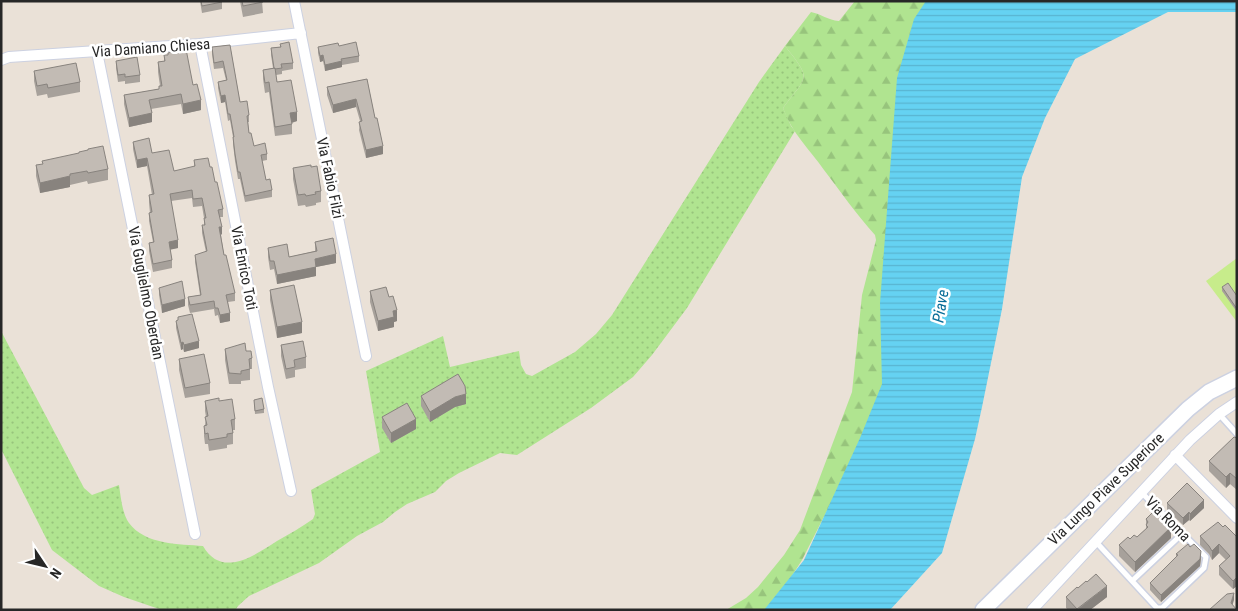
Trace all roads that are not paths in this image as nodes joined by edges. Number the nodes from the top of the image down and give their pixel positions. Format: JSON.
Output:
{"nodes":[{"id":1,"x":294,"y":1,"type":"edge"},
{"id":2,"x":301,"y":34,"type":"junction"},
{"id":3,"x":200,"y":44,"type":"junction"},
{"id":4,"x":97,"y":52,"type":"junction"},
{"id":5,"x":1,"y":60,"type":"edge"},
{"id":6,"x":366,"y":356,"type":"dead end"},
{"id":7,"x":1237,"y":378,"type":"edge"},
{"id":8,"x":1237,"y":402,"type":"edge"},
{"id":9,"x":1219,"y":414,"type":"junction"},
{"id":10,"x":1237,"y":434,"type":"edge"},
{"id":11,"x":1175,"y":456,"type":"junction"},
{"id":12,"x":291,"y":491,"type":"dead end"},
{"id":13,"x":1141,"y":492,"type":"junction"},
{"id":14,"x":1237,"y":518,"type":"edge"},
{"id":15,"x":194,"y":534,"type":"dead end"},
{"id":16,"x":1182,"y":534,"type":"junction"},
{"id":17,"x":1096,"y":542,"type":"junction"},
{"id":18,"x":1132,"y":581,"type":"junction"},
{"id":19,"x":1038,"y":608,"type":"edge"},
{"id":20,"x":983,"y":610,"type":"edge"}],
"edges":[{"from":1,"to":2,"type":"street","name":"Via Fabio Filzi"},
{"from":2,"to":3,"type":"street","name":"Via Damiano Chiesa"},
{"from":2,"to":6,"type":"street","name":"Via Fabio Filzi"},
{"from":3,"to":4,"type":"street","name":"Via Damiano Chiesa"},
{"from":3,"to":12,"type":"street","name":"Via Enrico Toti"},
{"from":4,"to":5,"type":"street","name":"Via Damiano Chiesa"},
{"from":4,"to":15,"type":"street","name":"Via Guglielmo Oberdan"},
{"from":7,"to":20,"type":"main road","name":"Via Lungo Piave Superiore"},
{"from":8,"to":9,"type":"street","name":"Via Roma"},
{"from":9,"to":10,"type":"lane"},
{"from":9,"to":11,"type":"street","name":"Via Roma"},
{"from":11,"to":13,"type":"street","name":"Via Roma"},
{"from":11,"to":14,"type":"street"},
{"from":13,"to":16,"type":"lane","name":"Via Roma"},
{"from":13,"to":17,"type":"street","name":"Via Roma"},
{"from":16,"to":18,"type":"lane"},
{"from":16,"to":18,"type":"lane","name":"Via Roma"},
{"from":17,"to":18,"type":"lane","name":"Via Roma"},
{"from":17,"to":19,"type":"street","name":"Via Roma"}]}
